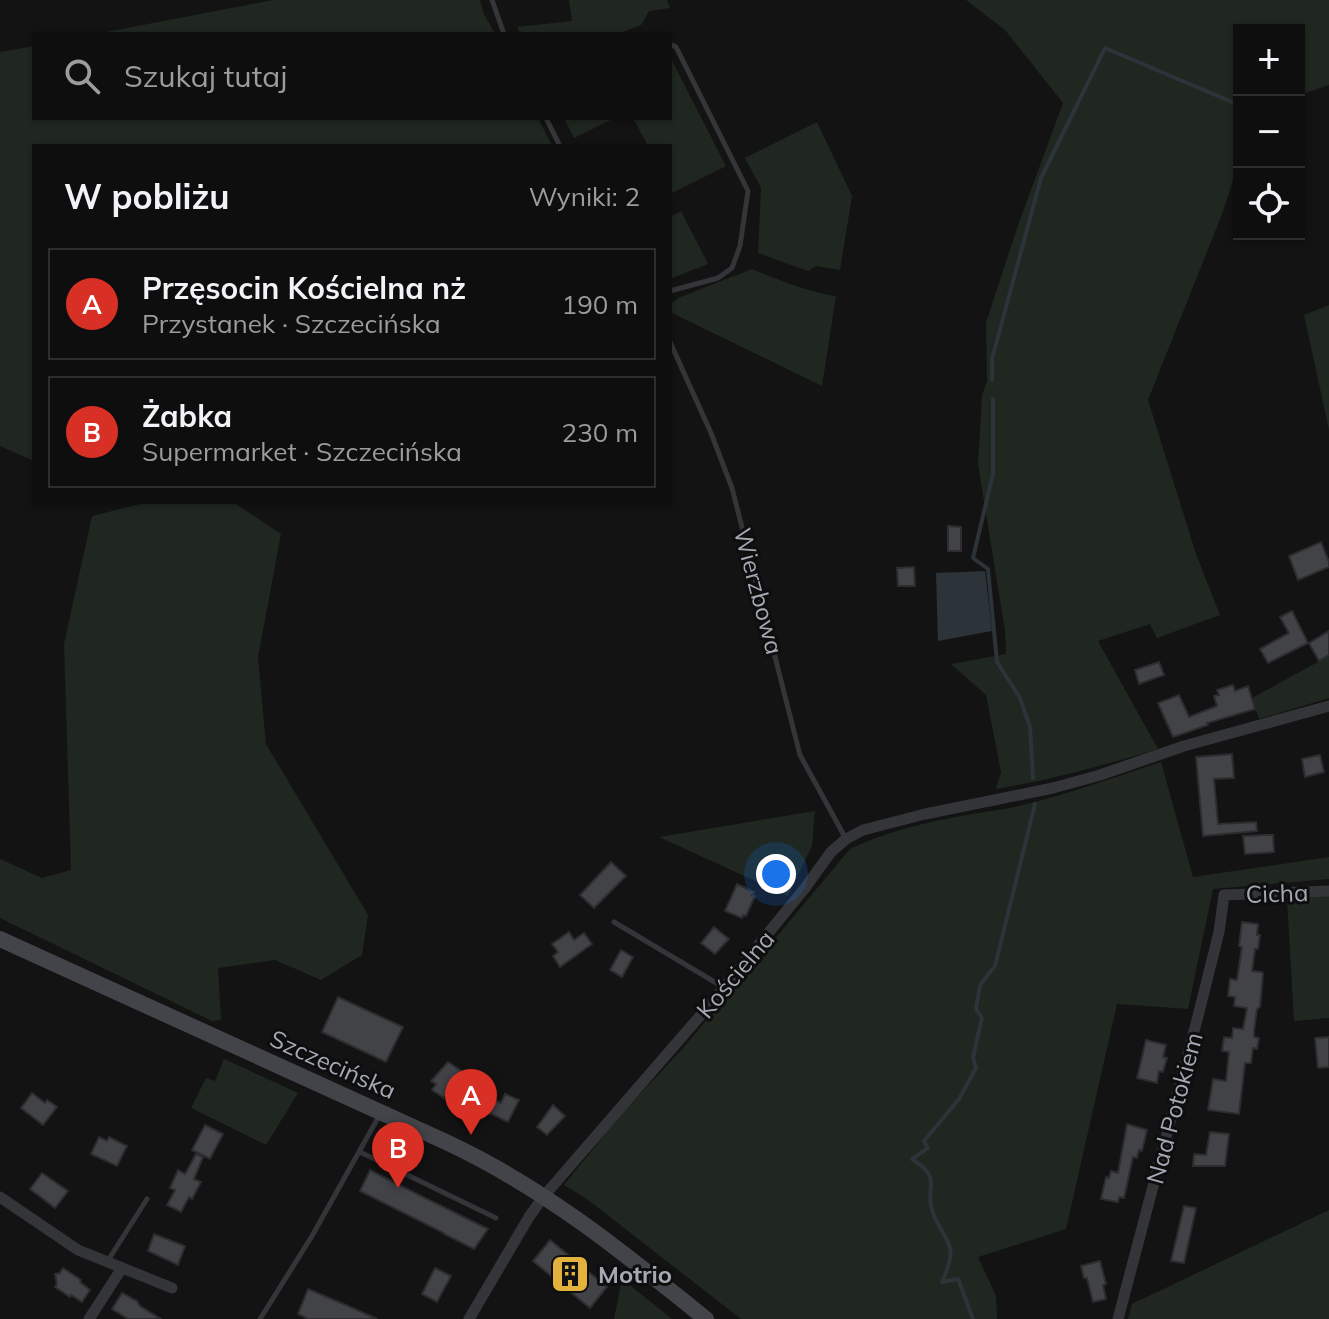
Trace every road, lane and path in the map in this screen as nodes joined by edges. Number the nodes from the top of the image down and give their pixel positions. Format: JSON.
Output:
{"nodes":[{"id":1,"x":492,"y":0,"type":"edge"},
{"id":2,"x":503,"y":32,"type":"edge"},
{"id":3,"x":672,"y":45,"type":"edge"},
{"id":4,"x":547,"y":120,"type":"edge"},
{"id":5,"x":559,"y":144,"type":"edge"},
{"id":6,"x":672,"y":290,"type":"edge"},
{"id":7,"x":672,"y":346,"type":"edge"},
{"id":8,"x":1329,"y":706,"type":"edge"},
{"id":9,"x":846,"y":839,"type":"junction"},
{"id":10,"x":1329,"y":891,"type":"edge"},
{"id":11,"x":1224,"y":895,"type":"joint"},
{"id":12,"x":614,"y":922,"type":"dead end"},
{"id":13,"x":0,"y":939,"type":"edge"},
{"id":14,"x":724,"y":988,"type":"junction"},
{"id":15,"x":381,"y":1112,"type":"junction"},
{"id":16,"x":360,"y":1151,"type":"junction"},
{"id":17,"x":544,"y":1196,"type":"junction"},
{"id":18,"x":0,"y":1197,"type":"edge"},
{"id":19,"x":147,"y":1199,"type":"dead end"},
{"id":20,"x":496,"y":1218,"type":"dead end"},
{"id":21,"x":107,"y":1262,"type":"junction"},
{"id":22,"x":122,"y":1268,"type":"junction"},
{"id":23,"x":172,"y":1288,"type":"dead end"},
{"id":24,"x":89,"y":1319,"type":"edge"},
{"id":25,"x":260,"y":1319,"type":"edge"},
{"id":26,"x":469,"y":1319,"type":"edge"},
{"id":27,"x":706,"y":1319,"type":"edge"},
{"id":28,"x":1118,"y":1319,"type":"edge"}],
"edges":[{"from":1,"to":2,"type":"lane"},
{"from":3,"to":6,"type":"lane"},
{"from":4,"to":5,"type":"lane"},
{"from":7,"to":9,"type":"lane","name":"Wierzbowa"},
{"from":8,"to":9,"type":"street","name":"Kościelna"},
{"from":9,"to":14,"type":"street","name":"Kościelna"},
{"from":10,"to":11,"type":"street","name":"Cicha"},
{"from":11,"to":28,"type":"street","name":"Nad Potokiem"},
{"from":12,"to":14,"type":"lane"},
{"from":13,"to":15,"type":"street","name":"Szczecińska"},
{"from":14,"to":17,"type":"street","name":"Kościelna"},
{"from":15,"to":16,"type":"lane"},
{"from":15,"to":17,"type":"street","name":"Szczecińska"},
{"from":16,"to":20,"type":"lane"},
{"from":16,"to":25,"type":"lane"},
{"from":17,"to":26,"type":"street","name":"Kościelna"},
{"from":17,"to":27,"type":"street","name":"Szczecińska"},
{"from":18,"to":21,"type":"street"},
{"from":19,"to":21,"type":"lane"},
{"from":21,"to":22,"type":"street"},
{"from":22,"to":23,"type":"street"},
{"from":22,"to":24,"type":"street"}]}
